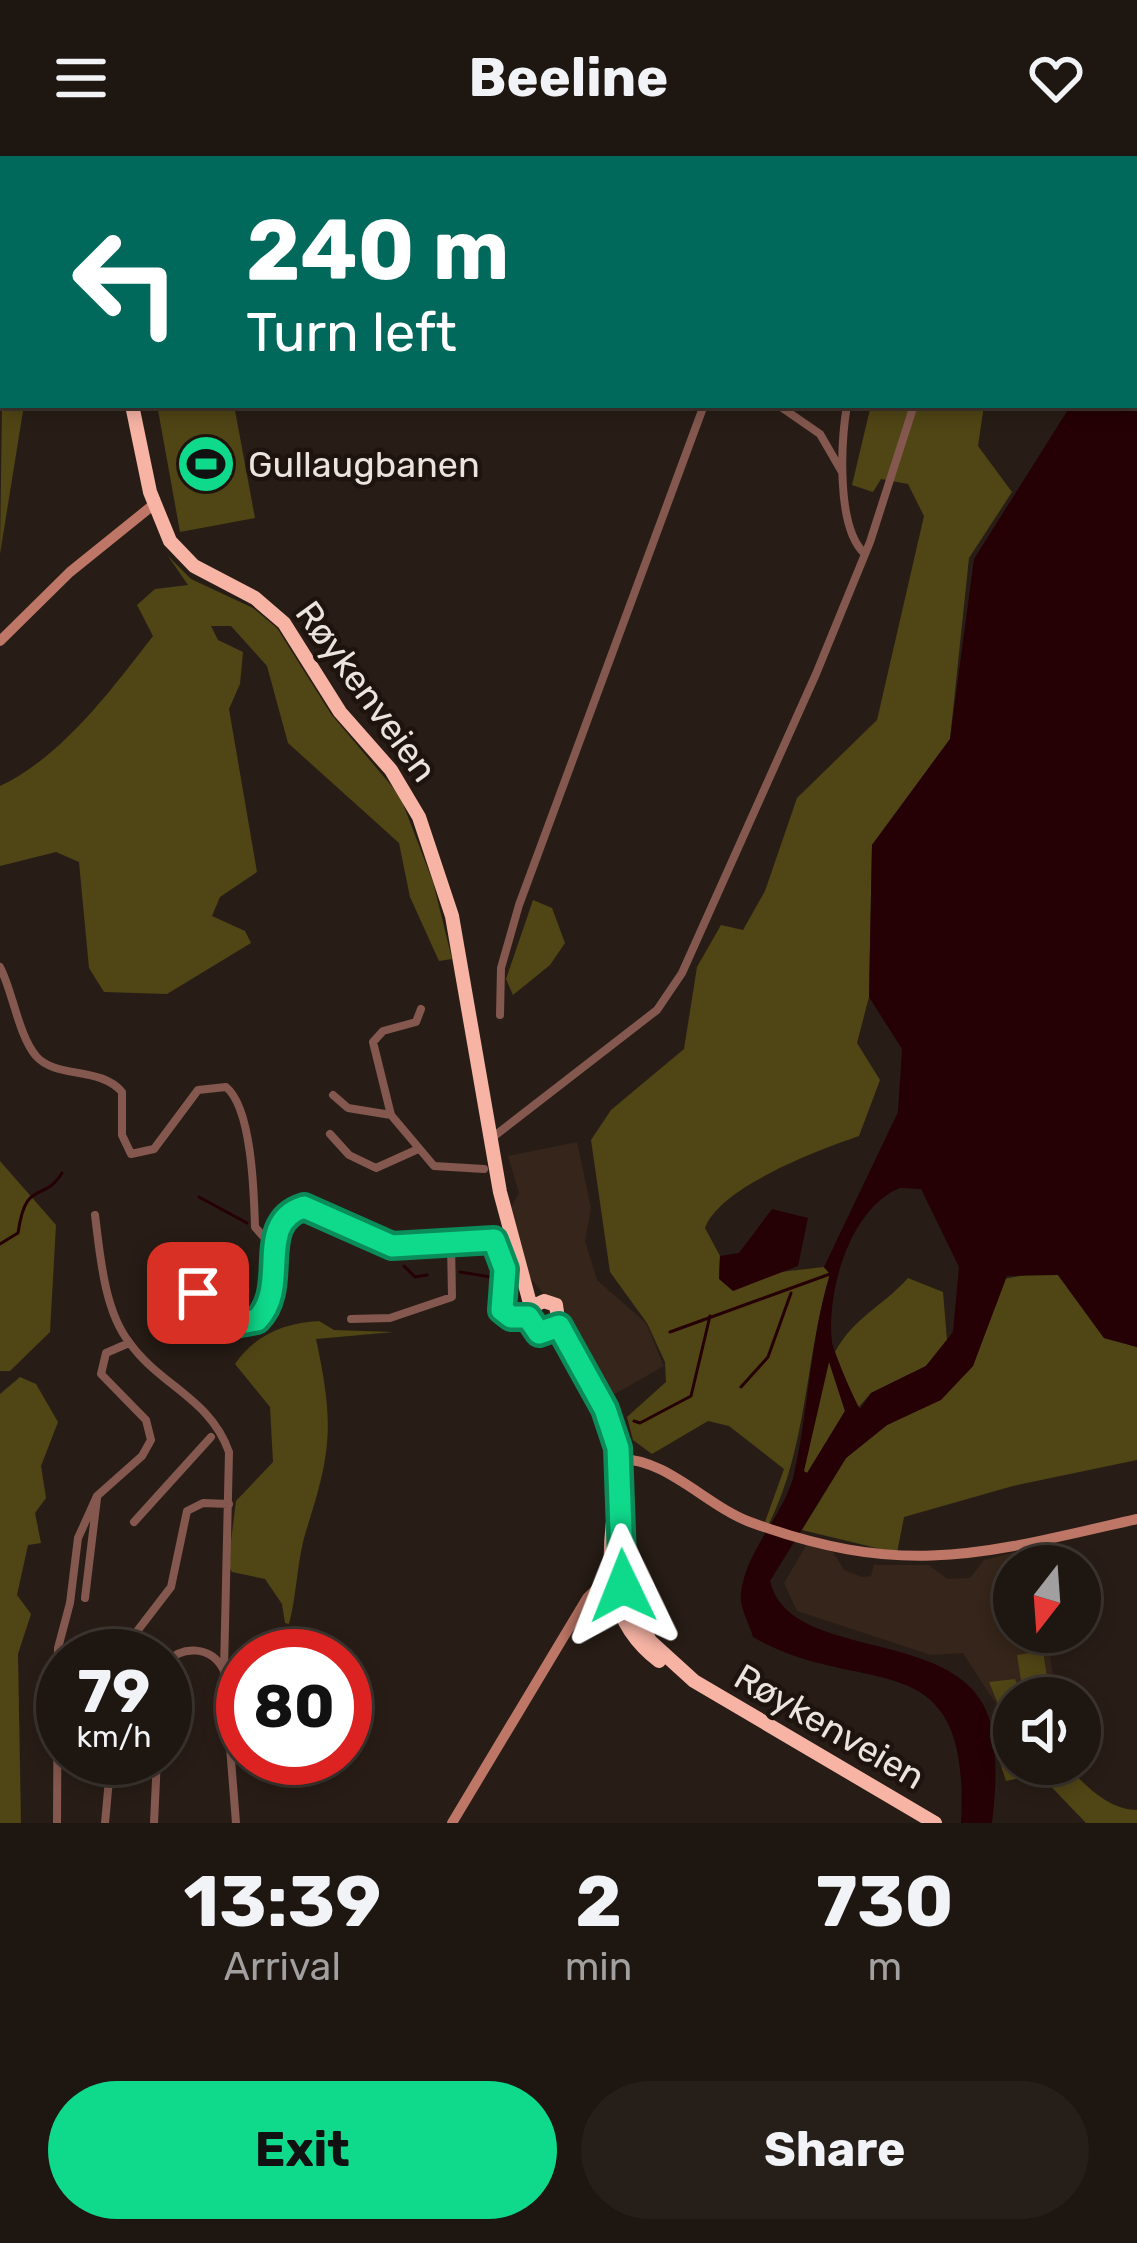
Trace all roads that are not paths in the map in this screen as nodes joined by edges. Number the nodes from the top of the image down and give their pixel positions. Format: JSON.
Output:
{"nodes":[{"id":1,"x":133,"y":408,"type":"edge"},
{"id":2,"x":703,"y":408,"type":"edge"},
{"id":3,"x":782,"y":408,"type":"edge"},
{"id":4,"x":848,"y":408,"type":"edge"},
{"id":5,"x":913,"y":408,"type":"edge"},
{"id":6,"x":843,"y":473,"type":"junction"},
{"id":7,"x":153,"y":505,"type":"junction"},
{"id":8,"x":865,"y":553,"type":"junction"},
{"id":9,"x":0,"y":641,"type":"edge"},
{"id":10,"x":0,"y":967,"type":"edge"},
{"id":11,"x":422,"y":1009,"type":"dead end"},
{"id":12,"x":500,"y":1015,"type":"dead end"},
{"id":13,"x":333,"y":1095,"type":"dead end"},
{"id":14,"x":392,"y":1115,"type":"junction"},
{"id":15,"x":330,"y":1134,"type":"dead end"},
{"id":16,"x":492,"y":1138,"type":"junction"},
{"id":17,"x":416,"y":1150,"type":"junction"},
{"id":18,"x":484,"y":1169,"type":"dead end"},
{"id":19,"x":95,"y":1215,"type":"dead end"},
{"id":20,"x":273,"y":1236,"type":"junction"},
{"id":21,"x":451,"y":1243,"type":"junction"},
{"id":22,"x":208,"y":1249,"type":"dead end"},
{"id":23,"x":182,"y":1284,"type":"dead end"},
{"id":24,"x":198,"y":1293,"type":"junction"},
{"id":25,"x":351,"y":1319,"type":"dead end"},
{"id":26,"x":540,"y":1319,"type":"junction"},
{"id":27,"x":129,"y":1343,"type":"junction"},
{"id":28,"x":211,"y":1437,"type":"dead end"},
{"id":29,"x":620,"y":1459,"type":"junction"},
{"id":30,"x":97,"y":1496,"type":"junction"},
{"id":31,"x":229,"y":1504,"type":"junction"},
{"id":32,"x":1137,"y":1519,"type":"edge"},
{"id":33,"x":134,"y":1522,"type":"dead end"},
{"id":34,"x":615,"y":1588,"type":"junction"},
{"id":35,"x":85,"y":1598,"type":"dead end"},
{"id":36,"x":593,"y":1606,"type":"junction"},
{"id":37,"x":620,"y":1614,"type":"junction"},
{"id":38,"x":574,"y":1622,"type":"junction"},
{"id":39,"x":139,"y":1629,"type":"edge"},
{"id":40,"x":223,"y":1629,"type":"edge"},
{"id":41,"x":216,"y":1641,"type":"edge"},
{"id":42,"x":192,"y":1652,"type":"edge"},
{"id":43,"x":208,"y":1652,"type":"junction"},
{"id":44,"x":216,"y":1661,"type":"edge"},
{"id":45,"x":694,"y":1681,"type":"junction"},
{"id":46,"x":109,"y":1785,"type":"edge"},
{"id":47,"x":156,"y":1785,"type":"edge"},
{"id":48,"x":233,"y":1785,"type":"edge"},
{"id":49,"x":57,"y":1823,"type":"edge"},
{"id":50,"x":105,"y":1823,"type":"edge"},
{"id":51,"x":154,"y":1823,"type":"edge"},
{"id":52,"x":236,"y":1823,"type":"edge"},
{"id":53,"x":452,"y":1823,"type":"edge"},
{"id":54,"x":935,"y":1823,"type":"edge"}],
"edges":[{"from":1,"to":7,"type":"highway","name":"Røykenveien"},
{"from":2,"to":12,"type":"street"},
{"from":3,"to":6,"type":"street"},
{"from":4,"to":6,"type":"street"},
{"from":5,"to":8,"type":"street"},
{"from":6,"to":8,"type":"street"},
{"from":7,"to":9,"type":"street"},
{"from":7,"to":16,"type":"highway","name":"Røykenveien"},
{"from":8,"to":16,"type":"street"},
{"from":10,"to":20,"type":"street"},
{"from":11,"to":14,"type":"street"},
{"from":13,"to":14,"type":"street"},
{"from":14,"to":17,"type":"street"},
{"from":15,"to":17,"type":"street"},
{"from":16,"to":26,"type":"highway","name":"Røykenveien"},
{"from":17,"to":18,"type":"street"},
{"from":19,"to":27,"type":"street"},
{"from":20,"to":21,"type":"street"},
{"from":20,"to":24,"type":"street"},
{"from":21,"to":25,"type":"street"},
{"from":21,"to":26,"type":"street"},
{"from":22,"to":24,"type":"street"},
{"from":23,"to":24,"type":"street"},
{"from":26,"to":29,"type":"highway","name":"Røykenveien"},
{"from":27,"to":30,"type":"street"},
{"from":27,"to":31,"type":"street"},
{"from":28,"to":33,"type":"street"},
{"from":29,"to":32,"type":"street"},
{"from":29,"to":34,"type":"highway","name":"Røykenveien"},
{"from":30,"to":35,"type":"street"},
{"from":30,"to":49,"type":"street"},
{"from":31,"to":39,"type":"street"},
{"from":31,"to":40,"type":"street"},
{"from":34,"to":36,"type":"street"},
{"from":34,"to":37,"type":"highway","name":"Røykenveien"},
{"from":34,"to":38,"type":"street"},
{"from":34,"to":45,"type":"highway","name":"Røykenveien"},
{"from":36,"to":37,"type":"highway"},
{"from":36,"to":38,"type":"street"},
{"from":37,"to":45,"type":"highway","name":"Røykenveien"},
{"from":38,"to":53,"type":"street"},
{"from":41,"to":43,"type":"street"},
{"from":42,"to":43,"type":"street"},
{"from":43,"to":44,"type":"street"},
{"from":45,"to":54,"type":"highway","name":"Røykenveien"},
{"from":46,"to":50,"type":"street"},
{"from":47,"to":51,"type":"street"},
{"from":48,"to":52,"type":"street"}]}
